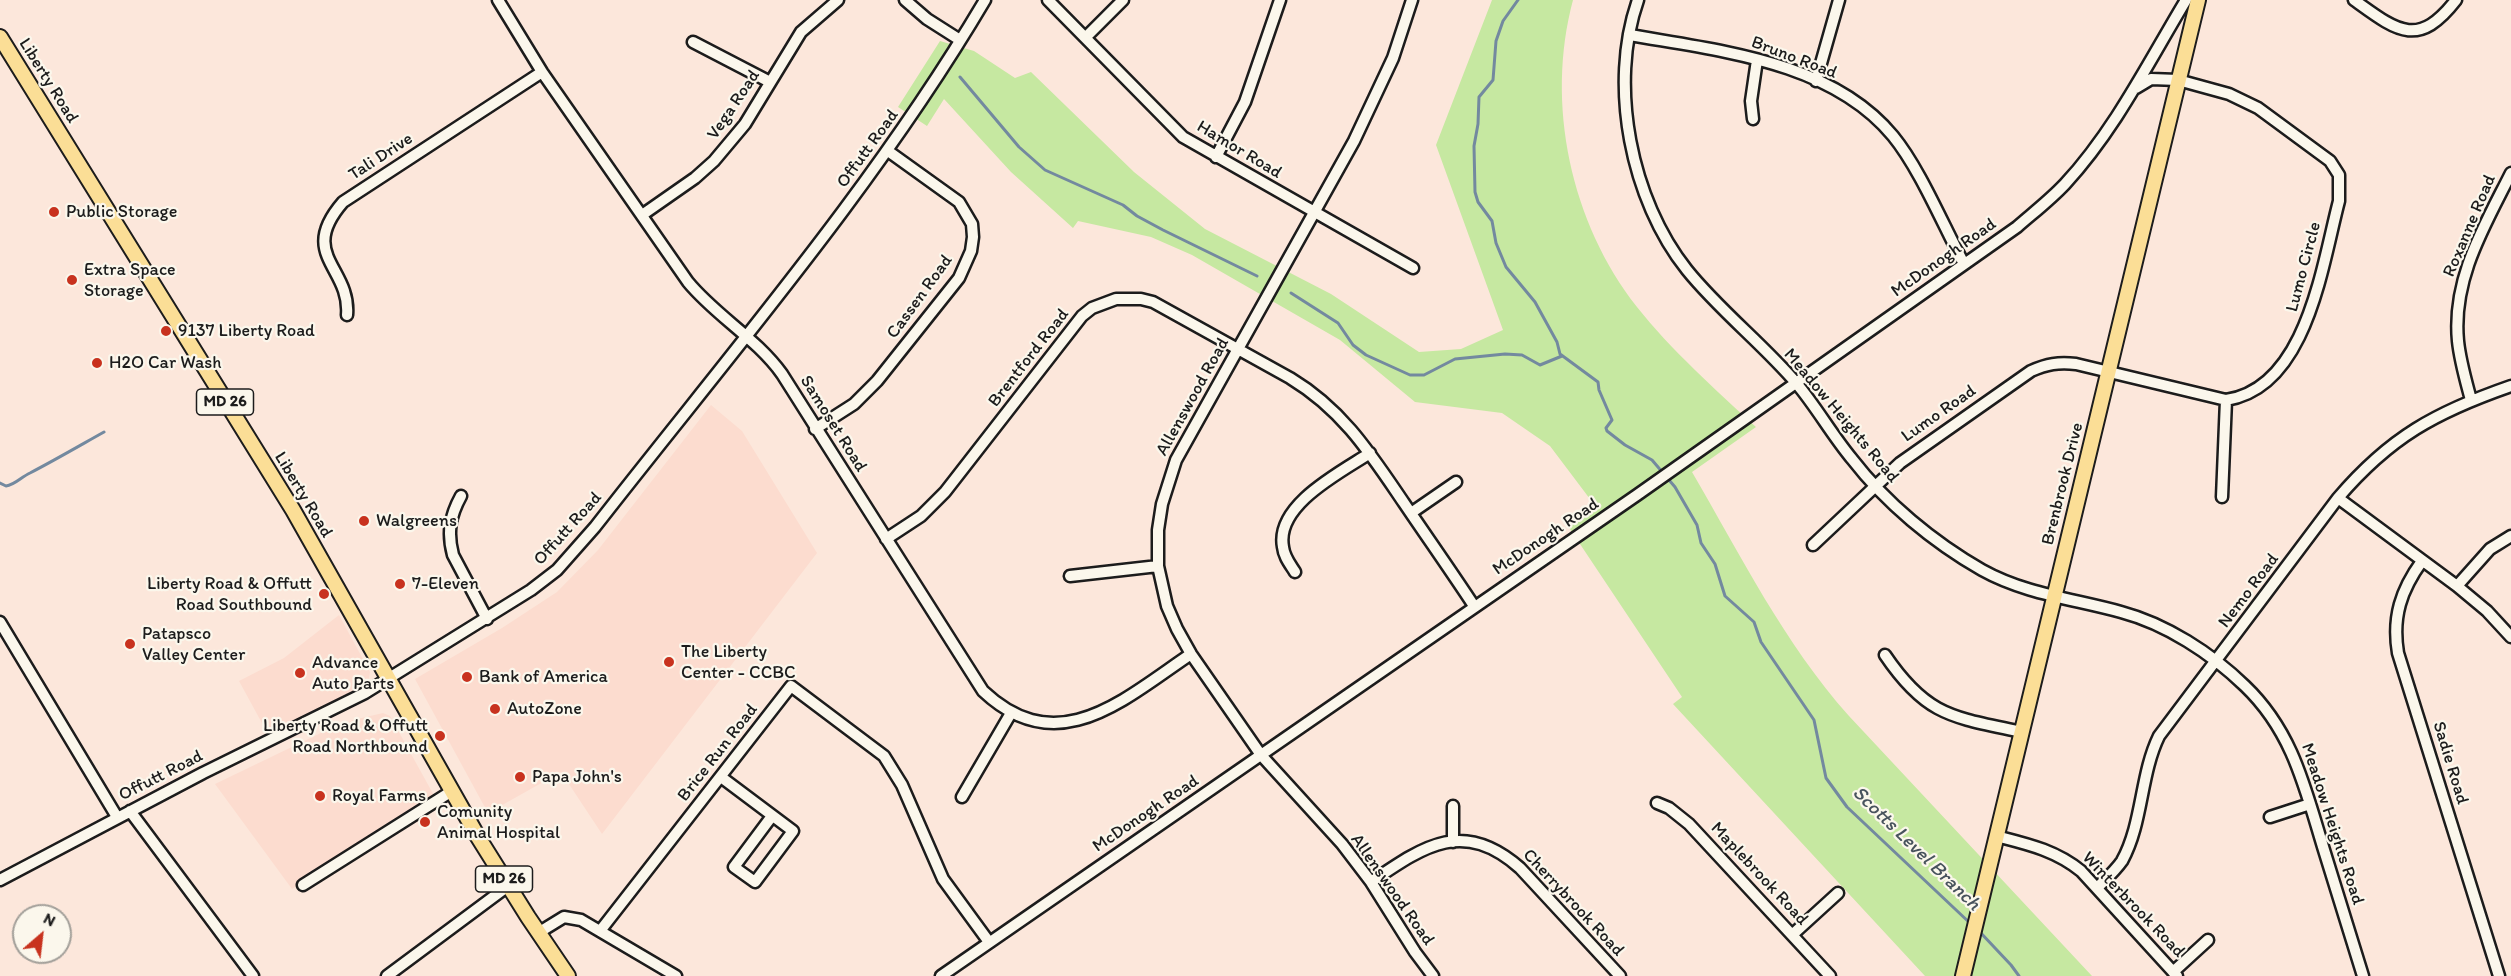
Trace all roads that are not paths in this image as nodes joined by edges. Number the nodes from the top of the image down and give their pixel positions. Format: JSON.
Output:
{"nodes":[{"id":1,"x":838,"y":0,"type":"edge"},
{"id":2,"x":905,"y":0,"type":"edge"},
{"id":3,"x":985,"y":0,"type":"edge"},
{"id":4,"x":1048,"y":0,"type":"edge"},
{"id":5,"x":1123,"y":0,"type":"edge"},
{"id":6,"x":1280,"y":0,"type":"edge"},
{"id":7,"x":1412,"y":0,"type":"edge"},
{"id":8,"x":1638,"y":0,"type":"edge"},
{"id":9,"x":1839,"y":0,"type":"edge"},
{"id":10,"x":2186,"y":0,"type":"edge"},
{"id":11,"x":2198,"y":0,"type":"edge"},
{"id":12,"x":2354,"y":0,"type":"edge"},
{"id":13,"x":2456,"y":0,"type":"edge"},
{"id":14,"x":500,"y":1,"type":"edge"},
{"id":15,"x":1630,"y":35,"type":"junction"},
{"id":16,"x":0,"y":37,"type":"edge"},
{"id":17,"x":1086,"y":37,"type":"junction"},
{"id":18,"x":960,"y":40,"type":"junction"},
{"id":19,"x":693,"y":42,"type":"dead end"},
{"id":20,"x":1757,"y":60,"type":"junction"},
{"id":21,"x":542,"y":72,"type":"junction"},
{"id":22,"x":1816,"y":81,"type":"junction"},
{"id":23,"x":2178,"y":81,"type":"junction"},
{"id":24,"x":770,"y":82,"type":"junction"},
{"id":25,"x":2136,"y":88,"type":"junction"},
{"id":26,"x":1753,"y":119,"type":"dead end"},
{"id":27,"x":888,"y":150,"type":"junction"},
{"id":28,"x":1216,"y":157,"type":"junction"},
{"id":29,"x":2511,"y":173,"type":"edge"},
{"id":30,"x":1314,"y":213,"type":"junction"},
{"id":31,"x":642,"y":215,"type":"junction"},
{"id":32,"x":1964,"y":264,"type":"junction"},
{"id":33,"x":1413,"y":268,"type":"dead end"},
{"id":34,"x":347,"y":315,"type":"dead end"},
{"id":35,"x":745,"y":335,"type":"junction"},
{"id":36,"x":1238,"y":348,"type":"junction"},
{"id":37,"x":2108,"y":372,"type":"junction"},
{"id":38,"x":1796,"y":383,"type":"junction"},
{"id":39,"x":2511,"y":386,"type":"edge"},
{"id":40,"x":2226,"y":400,"type":"junction"},
{"id":41,"x":2470,"y":400,"type":"junction"},
{"id":42,"x":815,"y":429,"type":"junction"},
{"id":43,"x":1370,"y":453,"type":"junction"},
{"id":44,"x":1456,"y":482,"type":"dead end"},
{"id":45,"x":1874,"y":486,"type":"junction"},
{"id":46,"x":461,"y":496,"type":"dead end"},
{"id":47,"x":2222,"y":497,"type":"dead end"},
{"id":48,"x":2338,"y":498,"type":"junction"},
{"id":49,"x":1411,"y":513,"type":"junction"},
{"id":50,"x":2511,"y":536,"type":"edge"},
{"id":51,"x":886,"y":539,"type":"junction"},
{"id":52,"x":1813,"y":545,"type":"dead end"},
{"id":53,"x":2422,"y":561,"type":"junction"},
{"id":54,"x":1158,"y":566,"type":"junction"},
{"id":55,"x":1295,"y":572,"type":"dead end"},
{"id":56,"x":1070,"y":576,"type":"dead end"},
{"id":57,"x":2457,"y":586,"type":"junction"},
{"id":58,"x":2054,"y":596,"type":"junction"},
{"id":59,"x":1474,"y":606,"type":"junction"},
{"id":60,"x":487,"y":619,"type":"junction"},
{"id":61,"x":0,"y":622,"type":"edge"},
{"id":62,"x":2511,"y":637,"type":"edge"},
{"id":63,"x":1191,"y":654,"type":"junction"},
{"id":64,"x":1885,"y":655,"type":"dead end"},
{"id":65,"x":2216,"y":663,"type":"junction"},
{"id":66,"x":389,"y":678,"type":"junction"},
{"id":67,"x":1011,"y":712,"type":"junction"},
{"id":68,"x":2022,"y":732,"type":"junction"},
{"id":69,"x":1261,"y":755,"type":"junction"},
{"id":70,"x":721,"y":777,"type":"junction"},
{"id":71,"x":452,"y":791,"type":"junction"},
{"id":72,"x":962,"y":797,"type":"dead end"},
{"id":73,"x":1657,"y":803,"type":"dead end"},
{"id":74,"x":2310,"y":804,"type":"junction"},
{"id":75,"x":1453,"y":806,"type":"dead end"},
{"id":76,"x":130,"y":811,"type":"junction"},
{"id":77,"x":772,"y":816,"type":"junction"},
{"id":78,"x":2270,"y":817,"type":"dead end"},
{"id":79,"x":117,"y":818,"type":"junction"},
{"id":80,"x":1996,"y":836,"type":"junction"},
{"id":81,"x":1453,"y":842,"type":"junction"},
{"id":82,"x":0,"y":880,"type":"edge"},
{"id":83,"x":1371,"y":882,"type":"junction"},
{"id":84,"x":303,"y":885,"type":"dead end"},
{"id":85,"x":508,"y":886,"type":"junction"},
{"id":86,"x":2097,"y":888,"type":"junction"},
{"id":87,"x":1838,"y":893,"type":"dead end"},
{"id":88,"x":600,"y":931,"type":"junction"},
{"id":89,"x":538,"y":933,"type":"junction"},
{"id":90,"x":1792,"y":935,"type":"junction"},
{"id":91,"x":2208,"y":940,"type":"dead end"},
{"id":92,"x":989,"y":942,"type":"junction"},
{"id":93,"x":2175,"y":974,"type":"edge"},
{"id":94,"x":1430,"y":975,"type":"edge"},
{"id":95,"x":253,"y":976,"type":"edge"},
{"id":96,"x":387,"y":976,"type":"edge"},
{"id":97,"x":568,"y":976,"type":"edge"},
{"id":98,"x":676,"y":976,"type":"edge"},
{"id":99,"x":941,"y":976,"type":"edge"},
{"id":100,"x":1620,"y":976,"type":"edge"},
{"id":101,"x":1830,"y":976,"type":"edge"},
{"id":102,"x":1963,"y":976,"type":"edge"},
{"id":103,"x":2363,"y":976,"type":"edge"},
{"id":104,"x":2499,"y":976,"type":"edge"}],
"edges":[{"from":1,"to":24,"type":"street","name":"Vega Road"},
{"from":2,"to":18,"type":"street"},
{"from":3,"to":18,"type":"street","name":"Offutt Road"},
{"from":4,"to":17,"type":"street","name":"Hamor Road"},
{"from":5,"to":17,"type":"street"},
{"from":6,"to":28,"type":"street"},
{"from":7,"to":30,"type":"street","name":"Allenswood Road"},
{"from":8,"to":15,"type":"street","name":"Meadow Heights Road"},
{"from":9,"to":22,"type":"street"},
{"from":10,"to":25,"type":"street","name":"McDonogh Road"},
{"from":11,"to":23,"type":"main road","name":"Brenbrook Drive"},
{"from":12,"to":13,"type":"street"},
{"from":14,"to":21,"type":"street","name":"Samoset Road"},
{"from":15,"to":20,"type":"street","name":"Bruno Road"},
{"from":15,"to":38,"type":"street","name":"Meadow Heights Road"},
{"from":16,"to":66,"type":"main road","name":"Liberty Road","number":"MD 26"},
{"from":17,"to":28,"type":"street","name":"Hamor Road"},
{"from":18,"to":27,"type":"street","name":"Offutt Road"},
{"from":19,"to":24,"type":"street"},
{"from":20,"to":22,"type":"street","name":"Bruno Road"},
{"from":20,"to":26,"type":"street"},
{"from":21,"to":31,"type":"street","name":"Samoset Road"},
{"from":21,"to":34,"type":"street","name":"Tali Drive"},
{"from":22,"to":32,"type":"street","name":"Bruno Road"},
{"from":23,"to":25,"type":"street"},
{"from":23,"to":37,"type":"main road","name":"Brenbrook Drive"},
{"from":23,"to":40,"type":"street","name":"Lumo Circle"},
{"from":24,"to":31,"type":"street","name":"Vega Road"},
{"from":25,"to":32,"type":"street","name":"McDonogh Road"},
{"from":27,"to":35,"type":"street","name":"Offutt Road"},
{"from":27,"to":42,"type":"street","name":"Cassen Road"},
{"from":28,"to":30,"type":"street","name":"Hamor Road"},
{"from":29,"to":41,"type":"street","name":"Roxanne Road"},
{"from":30,"to":33,"type":"street","name":"Hamor Road"},
{"from":30,"to":36,"type":"street","name":"Allenswood Road"},
{"from":31,"to":35,"type":"street","name":"Samoset Road"},
{"from":32,"to":38,"type":"street","name":"McDonogh Road"},
{"from":35,"to":42,"type":"street","name":"Samoset Road"},
{"from":35,"to":60,"type":"street","name":"Offutt Road"},
{"from":36,"to":43,"type":"street","name":"Brentford Road"},
{"from":36,"to":51,"type":"street","name":"Brentford Road"},
{"from":36,"to":54,"type":"street","name":"Allenswood Road"},
{"from":37,"to":40,"type":"street"},
{"from":37,"to":45,"type":"street","name":"Lumo Road"},
{"from":37,"to":58,"type":"main road","name":"Brenbrook Drive"},
{"from":38,"to":45,"type":"street","name":"Meadow Heights Road"},
{"from":38,"to":59,"type":"street","name":"McDonogh Road"},
{"from":39,"to":41,"type":"street","name":"Nemo Road"},
{"from":40,"to":47,"type":"street"},
{"from":41,"to":48,"type":"street","name":"Nemo Road"},
{"from":42,"to":51,"type":"street","name":"Samoset Road"},
{"from":43,"to":49,"type":"street","name":"Brentford Road"},
{"from":43,"to":55,"type":"street"},
{"from":44,"to":49,"type":"street"},
{"from":45,"to":52,"type":"street","name":"Lumo Road"},
{"from":45,"to":58,"type":"street","name":"Meadow Heights Road"},
{"from":46,"to":60,"type":"street"},
{"from":48,"to":53,"type":"street"},
{"from":48,"to":65,"type":"street","name":"Nemo Road"},
{"from":49,"to":59,"type":"street","name":"Brentford Road"},
{"from":50,"to":57,"type":"street"},
{"from":51,"to":67,"type":"street","name":"Samoset Road"},
{"from":53,"to":57,"type":"street"},
{"from":53,"to":104,"type":"street","name":"Sadie Road"},
{"from":54,"to":56,"type":"street"},
{"from":54,"to":63,"type":"street","name":"Allenswood Road"},
{"from":57,"to":62,"type":"street"},
{"from":58,"to":65,"type":"street","name":"Meadow Heights Road"},
{"from":58,"to":68,"type":"main road","name":"Brenbrook Drive"},
{"from":59,"to":69,"type":"street","name":"McDonogh Road"},
{"from":60,"to":66,"type":"street","name":"Offutt Road"},
{"from":61,"to":79,"type":"street"},
{"from":63,"to":67,"type":"street","name":"Samoset Road"},
{"from":63,"to":69,"type":"street","name":"Allenswood Road"},
{"from":64,"to":68,"type":"street"},
{"from":65,"to":74,"type":"street","name":"Meadow Heights Road"},
{"from":65,"to":86,"type":"street","name":"Nemo Road"},
{"from":66,"to":71,"type":"main road","name":"Liberty Road","number":"MD 26"},
{"from":66,"to":76,"type":"street","name":"Offutt Road"},
{"from":67,"to":72,"type":"street"},
{"from":68,"to":80,"type":"main road","name":"Brenbrook Drive"},
{"from":69,"to":83,"type":"street","name":"Allenswood Road"},
{"from":69,"to":92,"type":"street","name":"McDonogh Road"},
{"from":70,"to":77,"type":"street"},
{"from":70,"to":88,"type":"street","name":"Brice Run Road"},
{"from":70,"to":92,"type":"street","name":"Brice Run Road"},
{"from":71,"to":84,"type":"street"},
{"from":71,"to":85,"type":"main road","name":"Liberty Road","number":"MD 26"},
{"from":73,"to":90,"type":"street","name":"Maplebrook Road"},
{"from":74,"to":78,"type":"street"},
{"from":74,"to":103,"type":"street","name":"Meadow Heights Road"},
{"from":75,"to":81,"type":"street"},
{"from":76,"to":79,"type":"street","name":"Offutt Road"},
{"from":76,"to":95,"type":"street"},
{"from":77,"to":77,"type":"street"},
{"from":79,"to":82,"type":"street","name":"Offutt Road"},
{"from":80,"to":86,"type":"street","name":"Winterbrook Road"},
{"from":80,"to":102,"type":"main road","name":"Brenbrook Drive"},
{"from":81,"to":83,"type":"street","name":"Cherrybrook Road"},
{"from":81,"to":100,"type":"street","name":"Cherrybrook Road"},
{"from":83,"to":94,"type":"street","name":"Allenswood Road"},
{"from":85,"to":89,"type":"main road","name":"Liberty Road","number":"MD 26"},
{"from":85,"to":96,"type":"street"},
{"from":86,"to":93,"type":"street","name":"Winterbrook Road"},
{"from":87,"to":90,"type":"street"},
{"from":88,"to":89,"type":"street"},
{"from":88,"to":98,"type":"street"},
{"from":89,"to":97,"type":"main road","name":"Liberty Road","number":"MD 26"},
{"from":90,"to":101,"type":"street","name":"Maplebrook Road"},
{"from":91,"to":93,"type":"street"},
{"from":92,"to":99,"type":"street","name":"McDonogh Road"}]}
